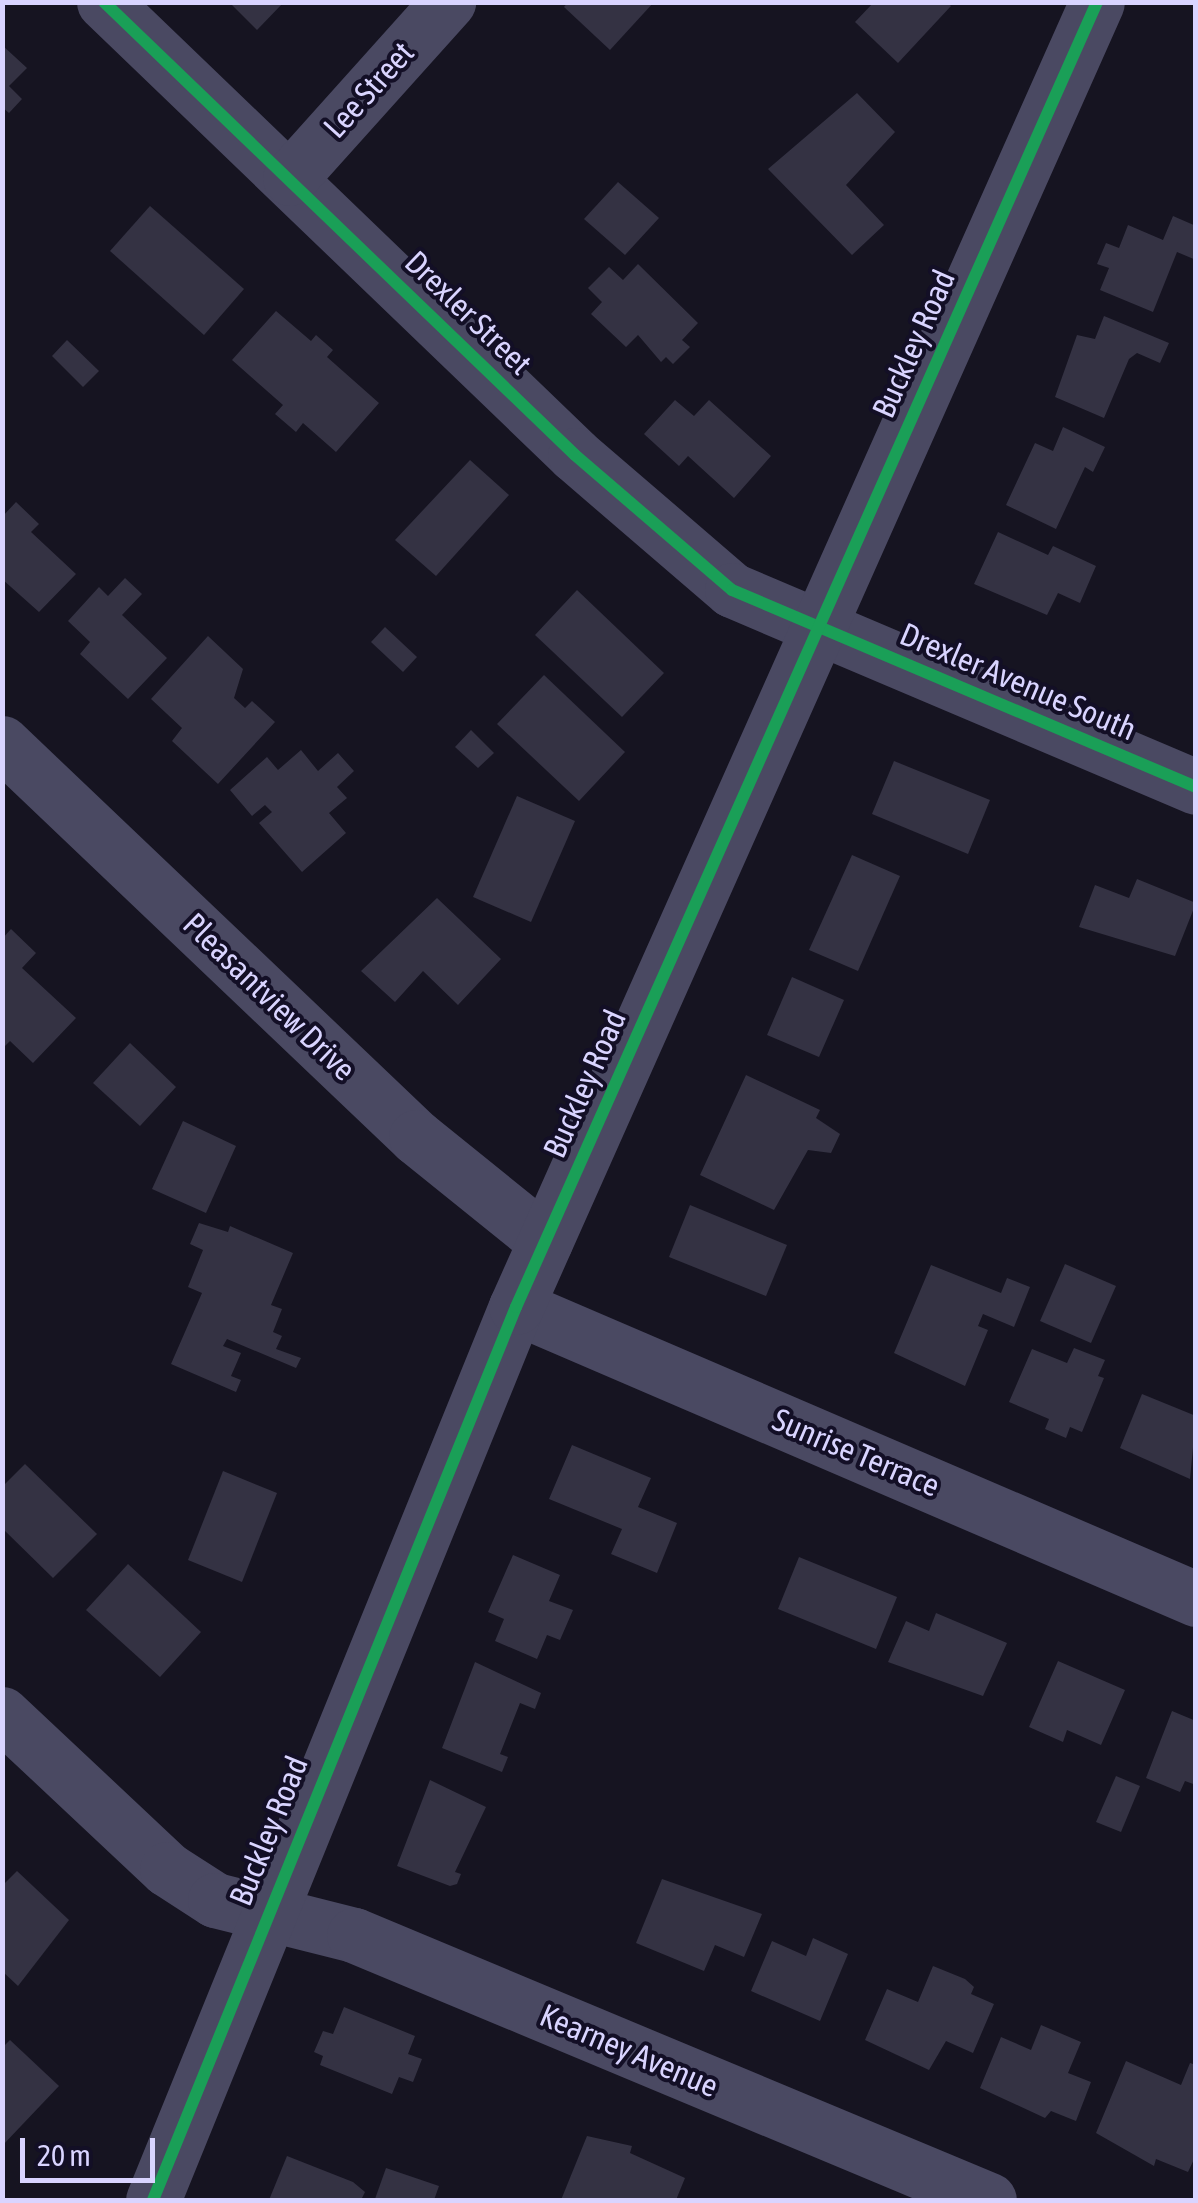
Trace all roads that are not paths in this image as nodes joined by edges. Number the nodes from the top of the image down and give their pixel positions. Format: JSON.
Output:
{"nodes":[{"id":1,"x":104,"y":2,"type":"edge"},
{"id":2,"x":448,"y":2,"type":"edge"},
{"id":3,"x":1097,"y":2,"type":"edge"},
{"id":4,"x":290,"y":178,"type":"junction"},
{"id":5,"x":817,"y":630,"type":"junction"},
{"id":6,"x":2,"y":743,"type":"edge"},
{"id":7,"x":1196,"y":787,"type":"edge"},
{"id":8,"x":545,"y":1241,"type":"junction"},
{"id":9,"x":516,"y":1307,"type":"junction"},
{"id":10,"x":1196,"y":1600,"type":"edge"},
{"id":11,"x":2,"y":1714,"type":"edge"},
{"id":12,"x":265,"y":1912,"type":"junction"},
{"id":13,"x":153,"y":2200,"type":"edge"},
{"id":14,"x":989,"y":2200,"type":"edge"}],
"edges":[{"from":1,"to":4,"type":"street","name":"Drexler Street"},
{"from":2,"to":4,"type":"street","name":"Lee Street"},
{"from":3,"to":5,"type":"street","name":"Buckley Road"},
{"from":4,"to":5,"type":"street","name":"Drexler Street"},
{"from":5,"to":7,"type":"street","name":"Drexler Avenue South"},
{"from":5,"to":8,"type":"street","name":"Buckley Road"},
{"from":6,"to":8,"type":"street","name":"Pleasantview Drive"},
{"from":8,"to":9,"type":"street","name":"Buckley Road"},
{"from":9,"to":10,"type":"street","name":"Sunrise Terrace"},
{"from":9,"to":12,"type":"street","name":"Buckley Road"},
{"from":11,"to":12,"type":"street","name":"Kearney Avenue"},
{"from":12,"to":13,"type":"street","name":"Buckley Road"},
{"from":12,"to":14,"type":"street","name":"Kearney Avenue"}]}
